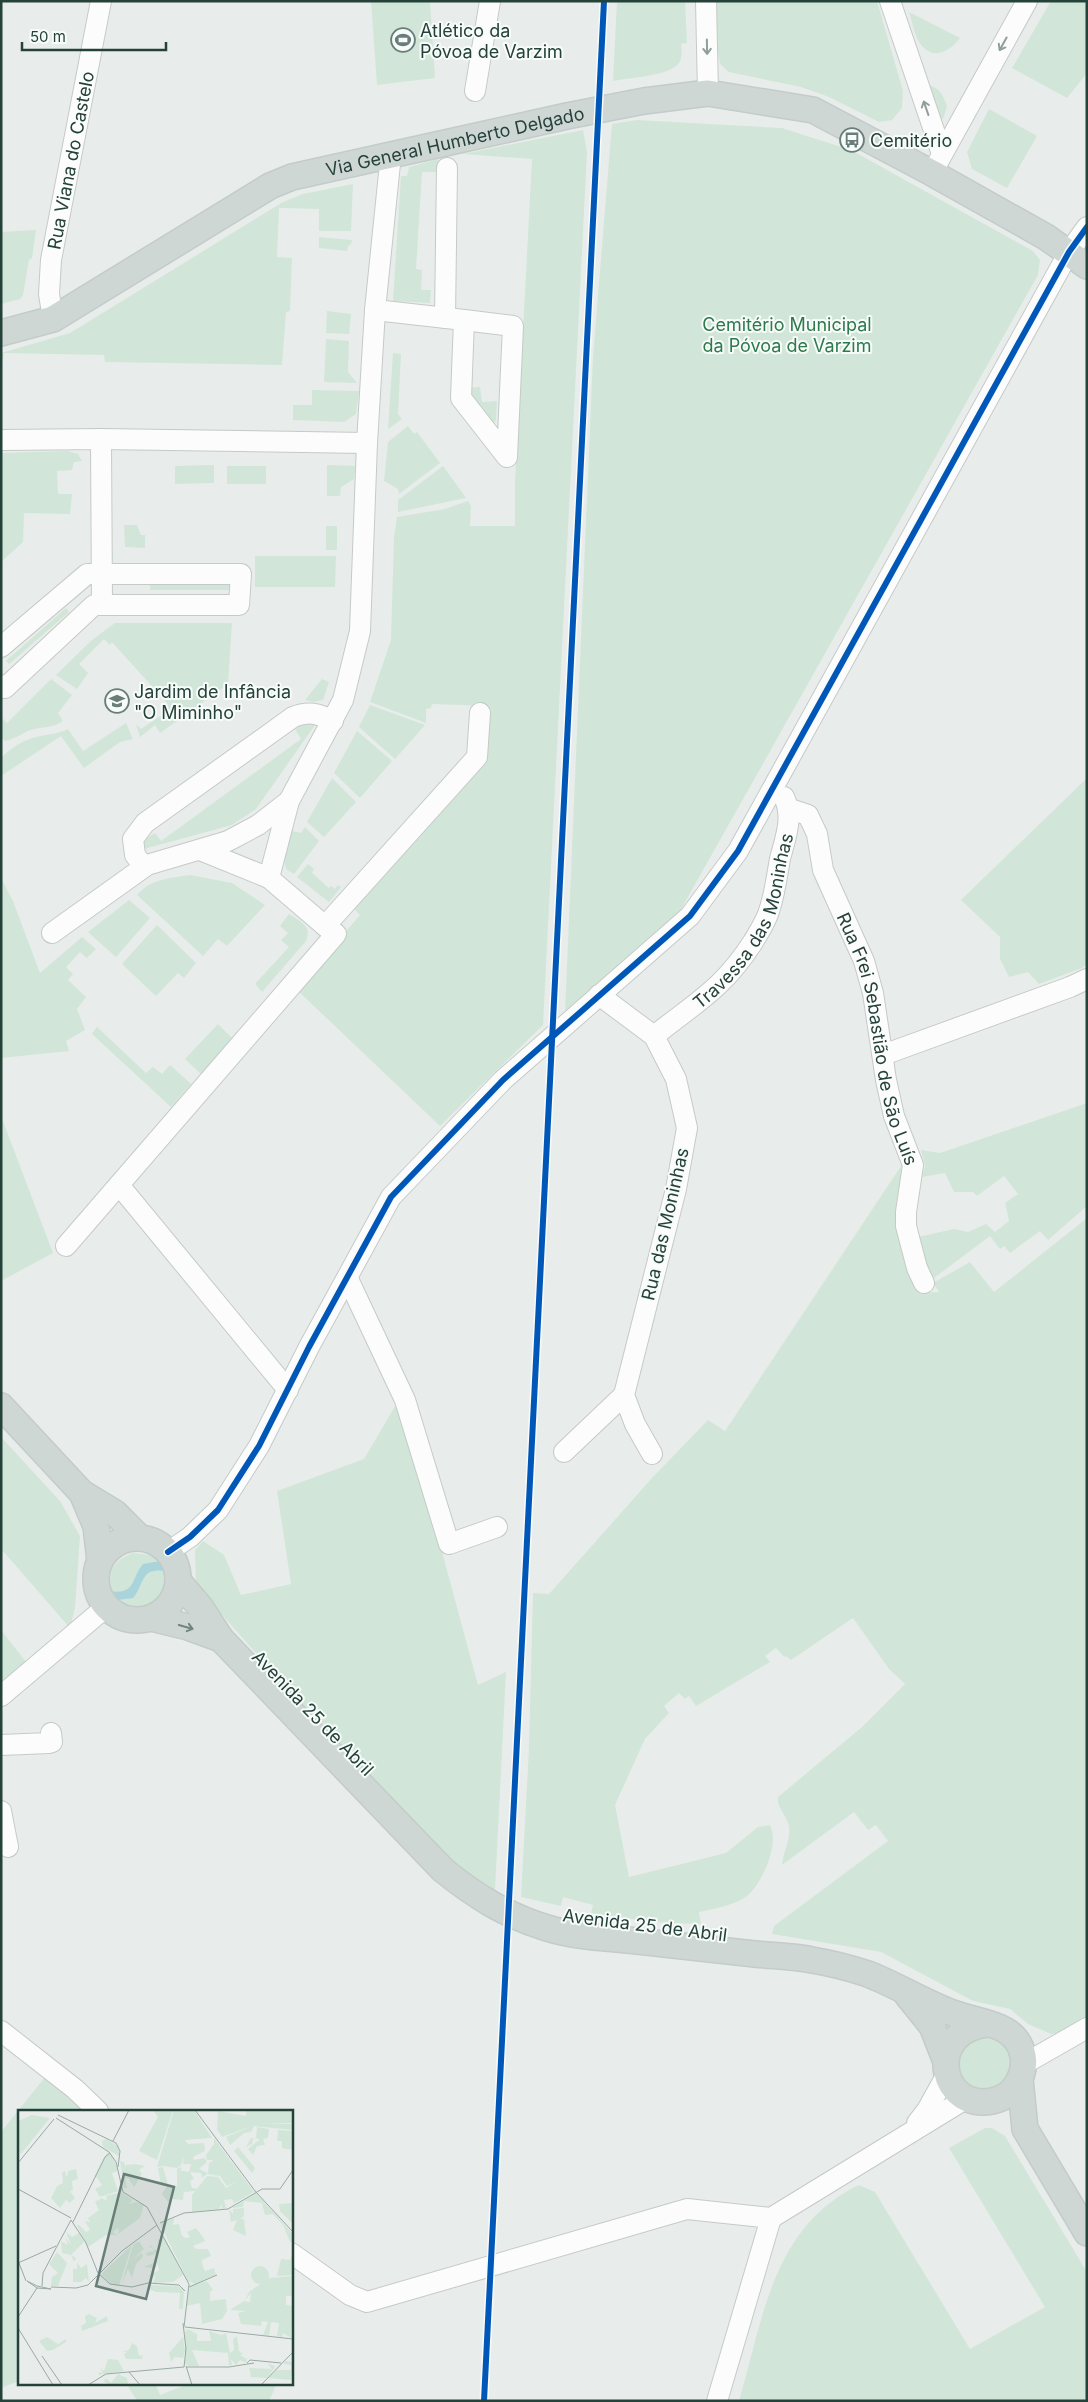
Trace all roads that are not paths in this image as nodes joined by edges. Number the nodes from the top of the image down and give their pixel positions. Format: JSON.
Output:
{"nodes":[{"id":1,"x":101,"y":1,"type":"edge"},
{"id":2,"x":490,"y":1,"type":"edge"},
{"id":3,"x":706,"y":1,"type":"edge"},
{"id":4,"x":890,"y":1,"type":"edge"},
{"id":5,"x":1027,"y":1,"type":"edge"},
{"id":6,"x":475,"y":91,"type":"dead end"},
{"id":7,"x":708,"y":93,"type":"junction"},
{"id":8,"x":391,"y":154,"type":"junction"},
{"id":9,"x":937,"y":163,"type":"junction"},
{"id":10,"x":447,"y":168,"type":"dead end"},
{"id":11,"x":1087,"y":227,"type":"edge"},
{"id":12,"x":1078,"y":259,"type":"edge"},
{"id":13,"x":375,"y":310,"type":"junction"},
{"id":14,"x":53,"y":319,"type":"junction"},
{"id":15,"x":455,"y":319,"type":"junction"},
{"id":16,"x":1,"y":333,"type":"edge"},
{"id":17,"x":101,"y":439,"type":"junction"},
{"id":18,"x":1,"y":440,"type":"edge"},
{"id":19,"x":367,"y":443,"type":"junction"},
{"id":20,"x":102,"y":572,"type":"junction"},
{"id":21,"x":102,"y":604,"type":"junction"},
{"id":22,"x":1,"y":647,"type":"edge"},
{"id":23,"x":1,"y":685,"type":"edge"},
{"id":24,"x":480,"y":713,"type":"dead end"},
{"id":25,"x":333,"y":721,"type":"junction"},
{"id":26,"x":775,"y":786,"type":"junction"},
{"id":27,"x":290,"y":801,"type":"junction"},
{"id":28,"x":790,"y":809,"type":"junction"},
{"id":29,"x":200,"y":850,"type":"junction"},
{"id":30,"x":144,"y":867,"type":"junction"},
{"id":31,"x":269,"y":878,"type":"junction"},
{"id":32,"x":326,"y":926,"type":"junction"},
{"id":33,"x":52,"y":933,"type":"dead end"},
{"id":34,"x":1087,"y":979,"type":"edge"},
{"id":35,"x":599,"y":995,"type":"junction"},
{"id":36,"x":654,"y":1036,"type":"junction"},
{"id":37,"x":883,"y":1055,"type":"junction"},
{"id":38,"x":119,"y":1185,"type":"junction"},
{"id":39,"x":66,"y":1246,"type":"dead end"},
{"id":40,"x":348,"y":1280,"type":"junction"},
{"id":41,"x":924,"y":1283,"type":"dead end"},
{"id":42,"x":288,"y":1390,"type":"junction"},
{"id":43,"x":624,"y":1395,"type":"junction"},
{"id":44,"x":1,"y":1406,"type":"edge"},
{"id":45,"x":564,"y":1452,"type":"dead end"},
{"id":46,"x":652,"y":1454,"type":"dead end"},
{"id":47,"x":82,"y":1492,"type":"junction"},
{"id":48,"x":497,"y":1527,"type":"dead end"},
{"id":49,"x":140,"y":1538,"type":"junction"},
{"id":50,"x":168,"y":1552,"type":"junction"},
{"id":51,"x":100,"y":1561,"type":"junction"},
{"id":52,"x":178,"y":1582,"type":"junction"},
{"id":53,"x":106,"y":1607,"type":"junction"},
{"id":54,"x":151,"y":1618,"type":"junction"},
{"id":55,"x":221,"y":1639,"type":"junction"},
{"id":56,"x":1,"y":1696,"type":"edge"},
{"id":57,"x":51,"y":1733,"type":"dead end"},
{"id":58,"x":1,"y":1745,"type":"edge"},
{"id":59,"x":1,"y":1811,"type":"edge"},
{"id":60,"x":8,"y":1847,"type":"dead end"},
{"id":61,"x":904,"y":1991,"type":"junction"},
{"id":62,"x":987,"y":2024,"type":"junction"},
{"id":63,"x":1087,"y":2028,"type":"edge"},
{"id":64,"x":1,"y":2031,"type":"edge"},
{"id":65,"x":1013,"y":2036,"type":"junction"},
{"id":66,"x":1056,"y":2044,"type":"junction"},
{"id":67,"x":946,"y":2067,"type":"junction"},
{"id":68,"x":1022,"y":2072,"type":"junction"},
{"id":69,"x":974,"y":2100,"type":"junction"},
{"id":70,"x":97,"y":2110,"type":"edge"},
{"id":71,"x":1025,"y":2129,"type":"junction"},
{"id":72,"x":908,"y":2134,"type":"junction"},
{"id":73,"x":771,"y":2218,"type":"junction"},
{"id":74,"x":1087,"y":2233,"type":"edge"},
{"id":75,"x":292,"y":2254,"type":"edge"},
{"id":76,"x":717,"y":2401,"type":"edge"}],
"edges":[{"from":1,"to":14,"type":"street","name":"Rua Viana do Castelo"},
{"from":2,"to":6,"type":"street"},
{"from":3,"to":7,"type":"street","one_way":true},
{"from":9,"to":4,"type":"street","one_way":true},
{"from":5,"to":9,"type":"street","one_way":true},
{"from":7,"to":8,"type":"main road","name":"Via General Humberto Delgado"},
{"from":7,"to":9,"type":"main road","name":"Via General Humberto Delgado"},
{"from":8,"to":13,"type":"street"},
{"from":8,"to":14,"type":"main road","name":"Via General Humberto Delgado"},
{"from":9,"to":12,"type":"main road","name":"Via General Humberto Delgado"},
{"from":10,"to":15,"type":"street"},
{"from":11,"to":12,"type":"street"},
{"from":12,"to":26,"type":"street"},
{"from":13,"to":15,"type":"street"},
{"from":13,"to":19,"type":"street"},
{"from":14,"to":16,"type":"main road","name":"Via General Humberto Delgado"},
{"from":15,"to":15,"type":"street"},
{"from":17,"to":18,"type":"street"},
{"from":17,"to":19,"type":"street"},
{"from":17,"to":20,"type":"street"},
{"from":19,"to":25,"type":"street"},
{"from":20,"to":21,"type":"street"},
{"from":20,"to":21,"type":"street"},
{"from":20,"to":22,"type":"street"},
{"from":21,"to":23,"type":"street"},
{"from":24,"to":32,"type":"street"},
{"from":25,"to":27,"type":"street"},
{"from":25,"to":30,"type":"street"},
{"from":26,"to":28,"type":"street","name":"Travessa das Moninhas"},
{"from":26,"to":35,"type":"street"},
{"from":27,"to":29,"type":"street"},
{"from":27,"to":31,"type":"street"},
{"from":28,"to":36,"type":"street","name":"Travessa das Moninhas"},
{"from":28,"to":37,"type":"street","name":"Rua Frei Sebastião de São Luís"},
{"from":29,"to":30,"type":"street"},
{"from":29,"to":31,"type":"street"},
{"from":30,"to":33,"type":"street"},
{"from":31,"to":32,"type":"street"},
{"from":32,"to":38,"type":"street"},
{"from":34,"to":37,"type":"street"},
{"from":35,"to":36,"type":"street","name":"Rua das Moninhas"},
{"from":35,"to":40,"type":"street"},
{"from":36,"to":43,"type":"street","name":"Rua das Moninhas"},
{"from":37,"to":41,"type":"street","name":"Rua Frei Sebastião de São Luís"},
{"from":38,"to":39,"type":"street"},
{"from":38,"to":42,"type":"street"},
{"from":40,"to":42,"type":"street"},
{"from":40,"to":48,"type":"street"},
{"from":42,"to":50,"type":"street"},
{"from":43,"to":45,"type":"street"},
{"from":43,"to":46,"type":"street"},
{"from":44,"to":47,"type":"main road"},
{"from":47,"to":49,"type":"main road"},
{"from":47,"to":51,"type":"main road"},
{"from":49,"to":50,"type":"main road"},
{"from":49,"to":51,"type":"main road"},
{"from":50,"to":52,"type":"main road"},
{"from":51,"to":53,"type":"main road"},
{"from":52,"to":54,"type":"main road"},
{"from":52,"to":55,"type":"main road","name":"Avenida 25 de Abril"},
{"from":53,"to":54,"type":"main road"},
{"from":53,"to":56,"type":"street"},
{"from":54,"to":55,"type":"main road","name":"Avenida 25 de Abril","one_way":true},
{"from":55,"to":61,"type":"main road","name":"Avenida 25 de Abril"},
{"from":57,"to":58,"type":"street"},
{"from":59,"to":60,"type":"street"},
{"from":61,"to":62,"type":"main road","name":"Avenida 25 de Abril"},
{"from":61,"to":67,"type":"main road","name":"Avenida 25 de Abril"},
{"from":62,"to":65,"type":"main road","name":"Avenida 25 de Abril"},
{"from":62,"to":67,"type":"main road"},
{"from":63,"to":66,"type":"street"},
{"from":64,"to":70,"type":"street"},
{"from":65,"to":66,"type":"street"},
{"from":65,"to":68,"type":"main road","name":"Avenida 25 de Abril"},
{"from":66,"to":68,"type":"street"},
{"from":67,"to":69,"type":"main road","name":"Avenida 25 de Abril"},
{"from":67,"to":72,"type":"street"},
{"from":68,"to":69,"type":"main road"},
{"from":68,"to":71,"type":"main road","name":"Avenida 25 de Abril"},
{"from":69,"to":71,"type":"main road","name":"Avenida 25 de Abril"},
{"from":69,"to":72,"type":"street"},
{"from":71,"to":74,"type":"main road","name":"Avenida 25 de Abril"},
{"from":72,"to":73,"type":"street"},
{"from":73,"to":75,"type":"street"},
{"from":73,"to":76,"type":"street"}]}
